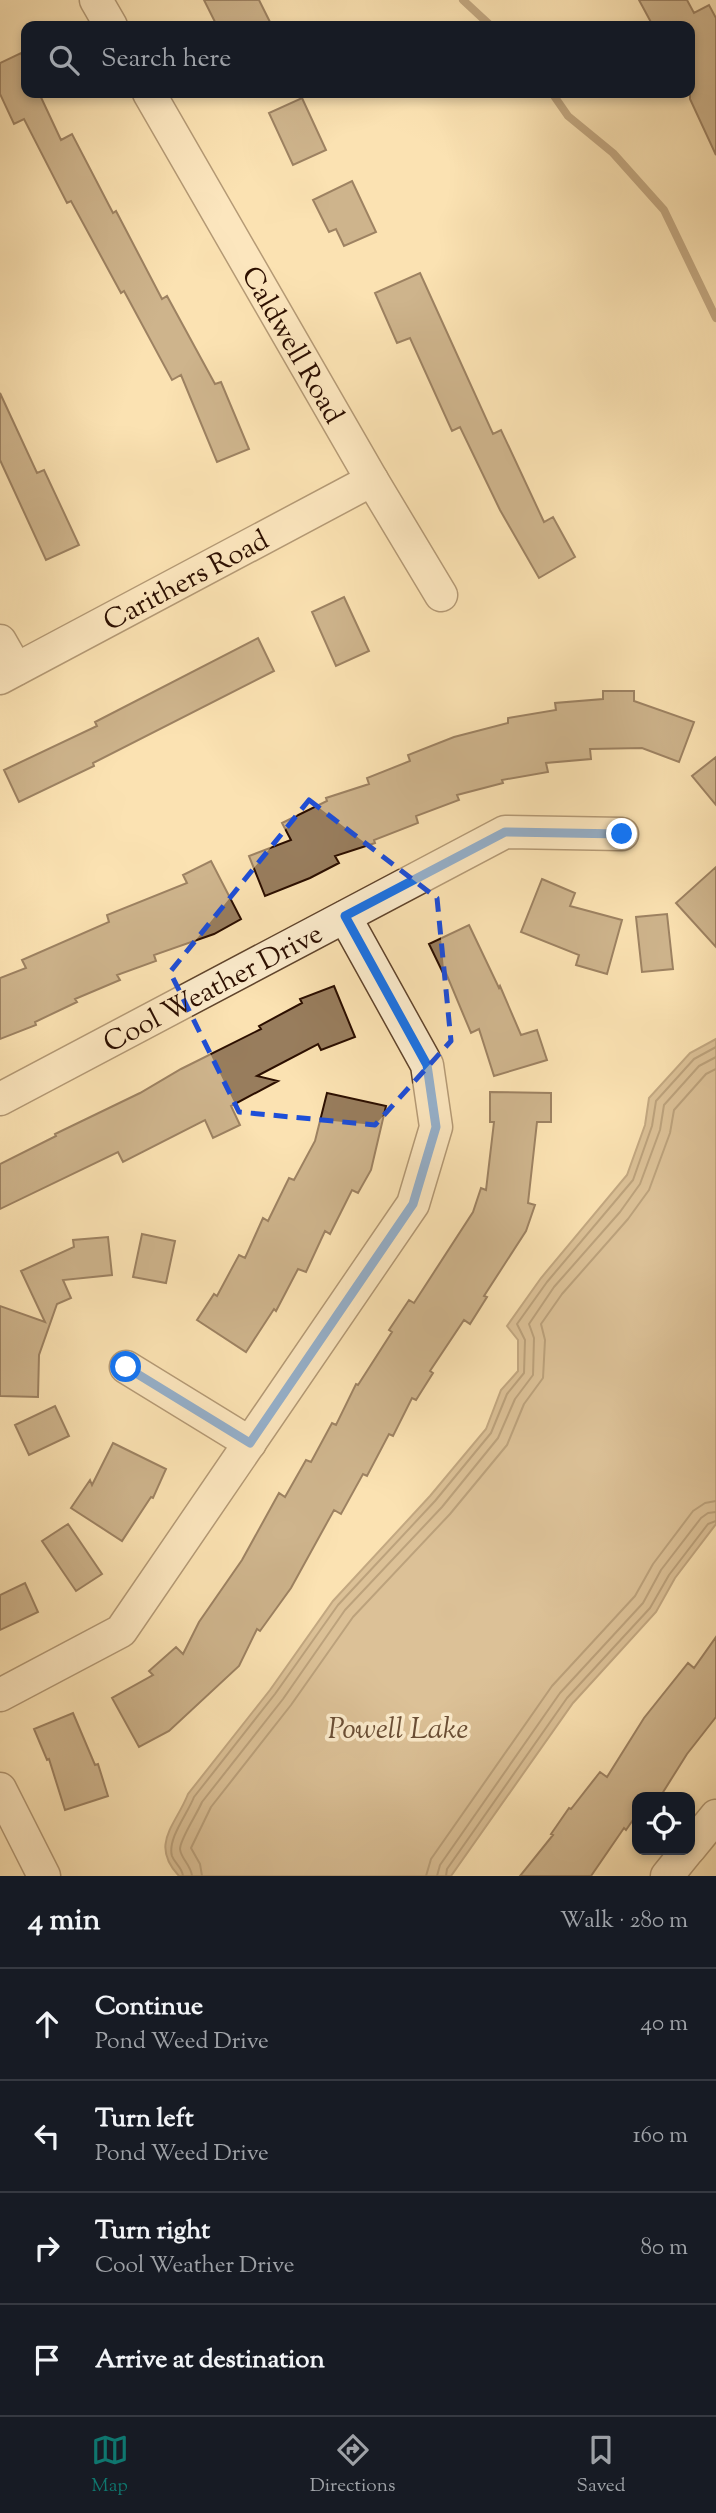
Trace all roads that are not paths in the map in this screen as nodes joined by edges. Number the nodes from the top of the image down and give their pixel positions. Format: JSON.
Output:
{"nodes":[{"id":1,"x":96,"y":0,"type":"edge"},
{"id":2,"x":108,"y":21,"type":"edge"},
{"id":3,"x":152,"y":98,"type":"edge"},
{"id":4,"x":372,"y":480,"type":"junction"},
{"id":5,"x":441,"y":595,"type":"dead end"},
{"id":6,"x":0,"y":641,"type":"edge"},
{"id":7,"x":8,"y":673,"type":"edge"},
{"id":8,"x":622,"y":834,"type":"dead end"},
{"id":9,"x":345,"y":916,"type":"junction"},
{"id":10,"x":0,"y":1099,"type":"edge"},
{"id":11,"x":126,"y":1367,"type":"dead end"},
{"id":12,"x":250,"y":1443,"type":"junction"},
{"id":13,"x":0,"y":1695,"type":"edge"},
{"id":14,"x":0,"y":1789,"type":"edge"},
{"id":15,"x":716,"y":1816,"type":"edge"},
{"id":16,"x":695,"y":1842,"type":"edge"},
{"id":17,"x":684,"y":1855,"type":"edge"},
{"id":18,"x":44,"y":1876,"type":"edge"},
{"id":19,"x":667,"y":1876,"type":"edge"}],
"edges":[{"from":1,"to":2,"type":"street"},
{"from":3,"to":4,"type":"street","name":"Caldwell Road"},
{"from":4,"to":5,"type":"street","name":"Caldwell Road"},
{"from":4,"to":7,"type":"street","name":"Carithers Road"},
{"from":6,"to":7,"type":"street"},
{"from":8,"to":9,"type":"street","name":"Cool Weather Drive"},
{"from":9,"to":10,"type":"street","name":"Cool Weather Drive"},
{"from":9,"to":12,"type":"street"},
{"from":11,"to":12,"type":"street"},
{"from":12,"to":13,"type":"street"},
{"from":14,"to":18,"type":"street"},
{"from":15,"to":16,"type":"street"},
{"from":17,"to":19,"type":"street"}]}
